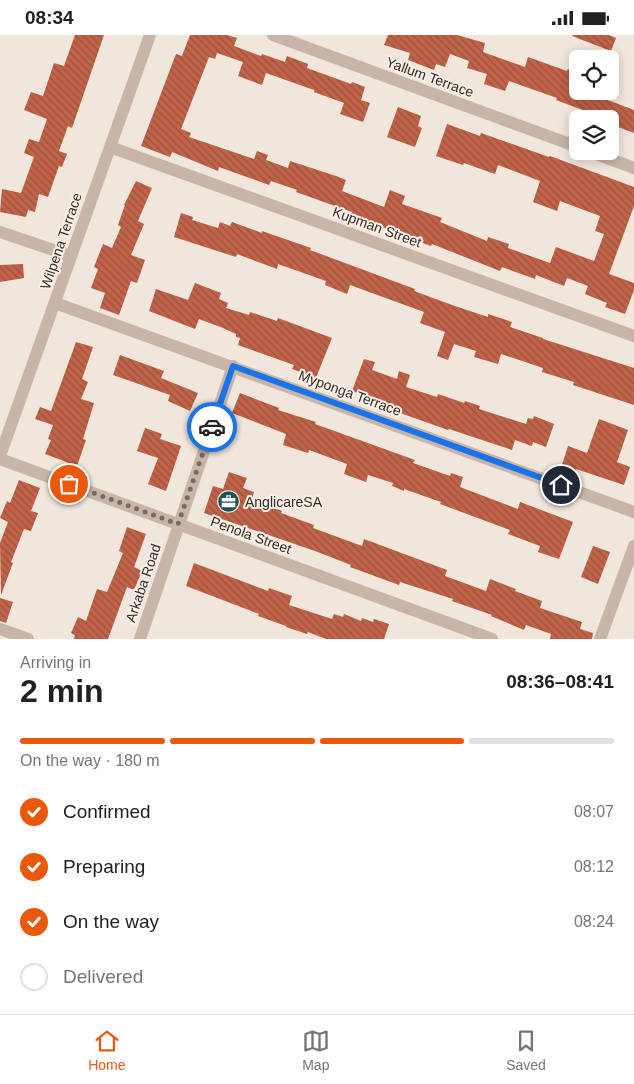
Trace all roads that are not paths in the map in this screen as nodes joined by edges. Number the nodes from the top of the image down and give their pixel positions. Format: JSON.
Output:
{"nodes":[{"id":1,"x":150,"y":35,"type":"edge"},
{"id":2,"x":273,"y":35,"type":"edge"},
{"id":3,"x":569,"y":144,"type":"edge"},
{"id":4,"x":110,"y":147,"type":"junction"},
{"id":5,"x":612,"y":160,"type":"edge"},
{"id":6,"x":634,"y":168,"type":"edge"},
{"id":7,"x":0,"y":232,"type":"edge"},
{"id":8,"x":71,"y":257,"type":"junction"},
{"id":9,"x":55,"y":303,"type":"junction"},
{"id":10,"x":634,"y":336,"type":"edge"},
{"id":11,"x":233,"y":366,"type":"junction"},
{"id":12,"x":0,"y":457,"type":"edge"},
{"id":13,"x":634,"y":511,"type":"edge"},
{"id":14,"x":178,"y":524,"type":"junction"},
{"id":15,"x":634,"y":547,"type":"edge"},
{"id":16,"x":0,"y":629,"type":"edge"},
{"id":17,"x":28,"y":639,"type":"edge"},
{"id":18,"x":140,"y":639,"type":"edge"},
{"id":19,"x":492,"y":639,"type":"edge"},
{"id":20,"x":600,"y":639,"type":"edge"}],
"edges":[{"from":1,"to":4,"type":"street","name":"Wilpena Terrace"},
{"from":2,"to":3,"type":"street","name":"Yallum Terrace"},
{"from":4,"to":8,"type":"street","name":"Wilpena Terrace"},
{"from":4,"to":10,"type":"street","name":"Kupman Street"},
{"from":5,"to":6,"type":"street"},
{"from":7,"to":8,"type":"street"},
{"from":8,"to":9,"type":"street","name":"Wilpena Terrace"},
{"from":9,"to":11,"type":"street","name":"Myponga Terrace"},
{"from":9,"to":12,"type":"street","name":"Wilpena Terrace"},
{"from":11,"to":13,"type":"street","name":"Myponga Terrace"},
{"from":11,"to":14,"type":"street","name":"Arkaba Road"},
{"from":12,"to":14,"type":"street","name":"Penola Street"},
{"from":14,"to":18,"type":"street","name":"Arkaba Road"},
{"from":14,"to":19,"type":"street","name":"Penola Street"},
{"from":15,"to":20,"type":"street"},
{"from":16,"to":17,"type":"street"}]}
